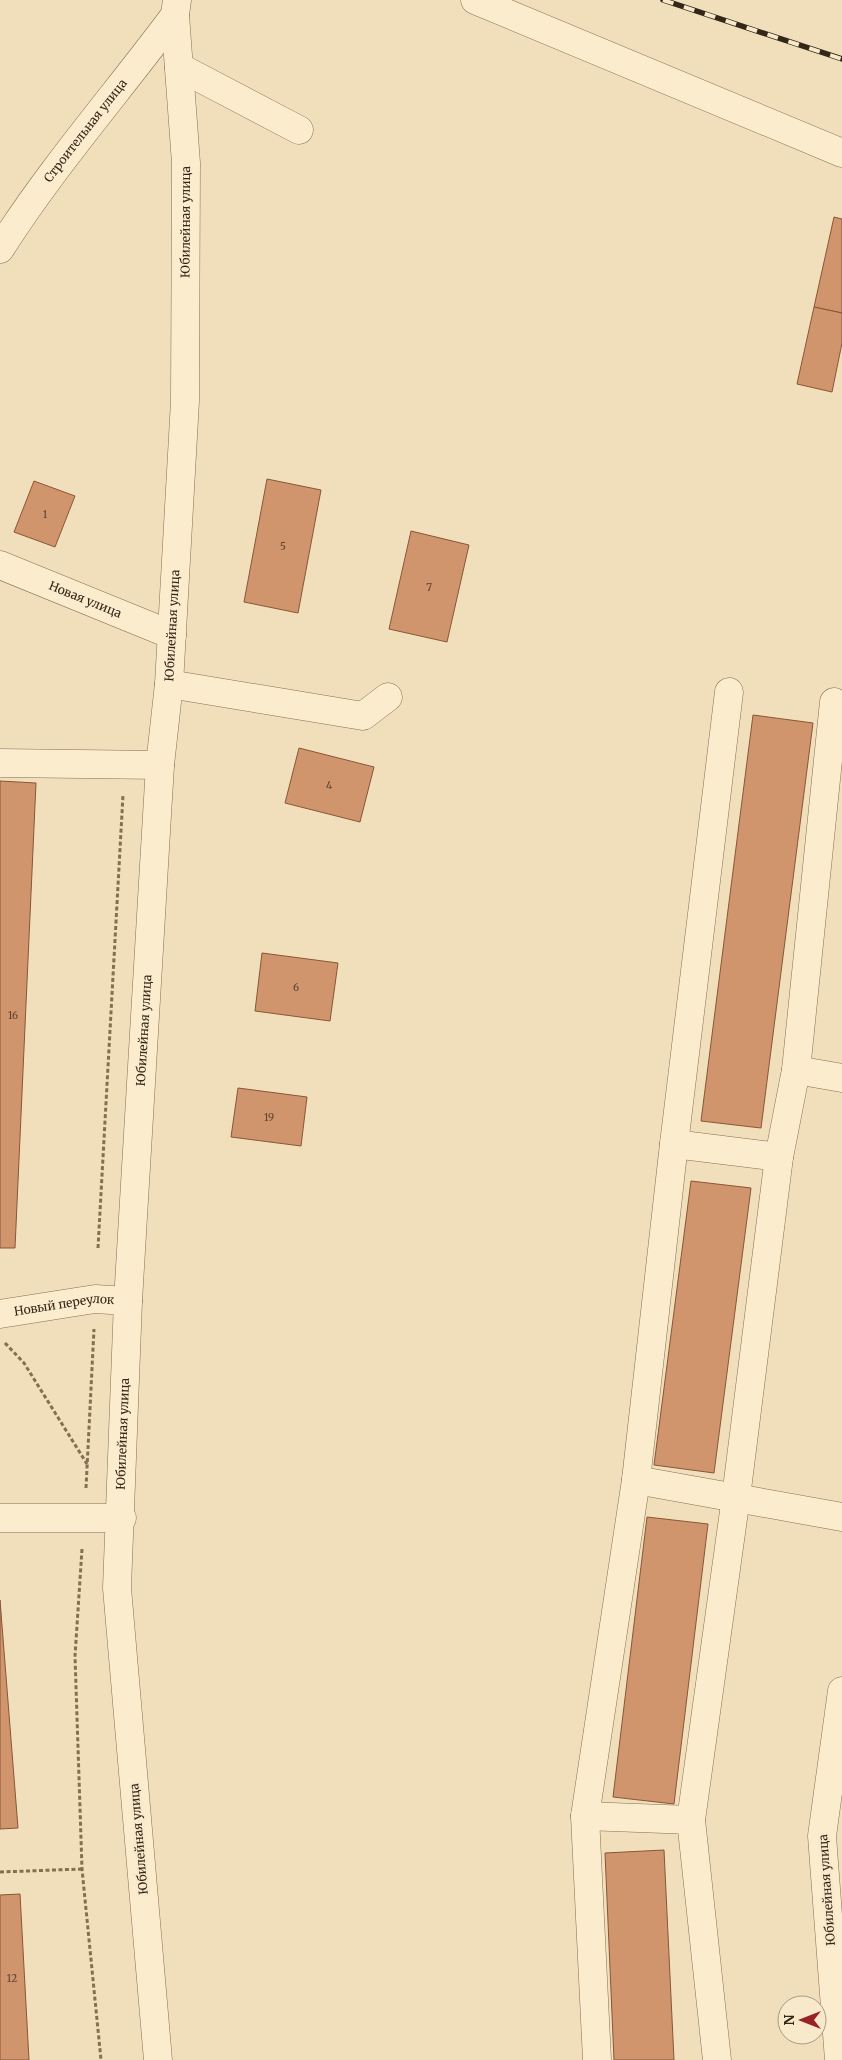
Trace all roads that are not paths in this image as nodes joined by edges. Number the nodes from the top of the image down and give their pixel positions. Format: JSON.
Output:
{"nodes":[{"id":1,"x":474,"y":0,"type":"edge"},
{"id":2,"x":176,"y":7,"type":"edge"},
{"id":3,"x":179,"y":67,"type":"junction"},
{"id":4,"x":299,"y":130,"type":"dead end"},
{"id":5,"x":842,"y":153,"type":"edge"},
{"id":6,"x":0,"y":249,"type":"edge"},
{"id":7,"x":0,"y":565,"type":"edge"},
{"id":8,"x":172,"y":635,"type":"junction"},
{"id":9,"x":169,"y":684,"type":"junction"},
{"id":10,"x":728,"y":692,"type":"dead end"},
{"id":11,"x":388,"y":696,"type":"dead end"},
{"id":12,"x":834,"y":702,"type":"dead end"},
{"id":13,"x":0,"y":764,"type":"edge"},
{"id":14,"x":160,"y":765,"type":"junction"},
{"id":15,"x":796,"y":1070,"type":"junction"},
{"id":16,"x":842,"y":1078,"type":"edge"},
{"id":17,"x":674,"y":1144,"type":"junction"},
{"id":18,"x":779,"y":1157,"type":"junction"},
{"id":19,"x":128,"y":1301,"type":"junction"},
{"id":20,"x":0,"y":1314,"type":"edge"},
{"id":21,"x":636,"y":1480,"type":"junction"},
{"id":22,"x":736,"y":1497,"type":"junction"},
{"id":23,"x":842,"y":1517,"type":"edge"},
{"id":24,"x":0,"y":1518,"type":"edge"},
{"id":25,"x":122,"y":1518,"type":"junction"},
{"id":26,"x":842,"y":1691,"type":"edge"},
{"id":27,"x":585,"y":1816,"type":"junction"},
{"id":28,"x":691,"y":1820,"type":"junction"},
{"id":29,"x":158,"y":2060,"type":"edge"},
{"id":30,"x":597,"y":2060,"type":"edge"},
{"id":31,"x":717,"y":2060,"type":"edge"},
{"id":32,"x":839,"y":2060,"type":"edge"}],
"edges":[{"from":1,"to":5,"type":"street"},
{"from":2,"to":3,"type":"street","name":"Юбилейная улица"},
{"from":2,"to":6,"type":"street","name":"Строительная улица"},
{"from":3,"to":4,"type":"street"},
{"from":3,"to":8,"type":"street","name":"Юбилейная улица"},
{"from":7,"to":8,"type":"street","name":"Новая улица"},
{"from":8,"to":9,"type":"street","name":"Юбилейная улица"},
{"from":9,"to":11,"type":"street"},
{"from":9,"to":14,"type":"street","name":"Юбилейная улица"},
{"from":10,"to":17,"type":"street"},
{"from":12,"to":15,"type":"street"},
{"from":13,"to":14,"type":"street"},
{"from":14,"to":19,"type":"street","name":"Юбилейная улица"},
{"from":15,"to":16,"type":"street"},
{"from":15,"to":18,"type":"street"},
{"from":17,"to":18,"type":"street"},
{"from":17,"to":21,"type":"street"},
{"from":18,"to":22,"type":"street"},
{"from":19,"to":20,"type":"street","name":"Новый переулок"},
{"from":19,"to":25,"type":"street","name":"Юбилейная улица"},
{"from":21,"to":22,"type":"street"},
{"from":21,"to":27,"type":"street"},
{"from":22,"to":23,"type":"street"},
{"from":22,"to":28,"type":"street"},
{"from":24,"to":25,"type":"street"},
{"from":25,"to":29,"type":"street","name":"Юбилейная улица"},
{"from":26,"to":32,"type":"street","name":"Юбилейная улица"},
{"from":27,"to":28,"type":"street"},
{"from":27,"to":30,"type":"street"},
{"from":28,"to":31,"type":"street"}]}
